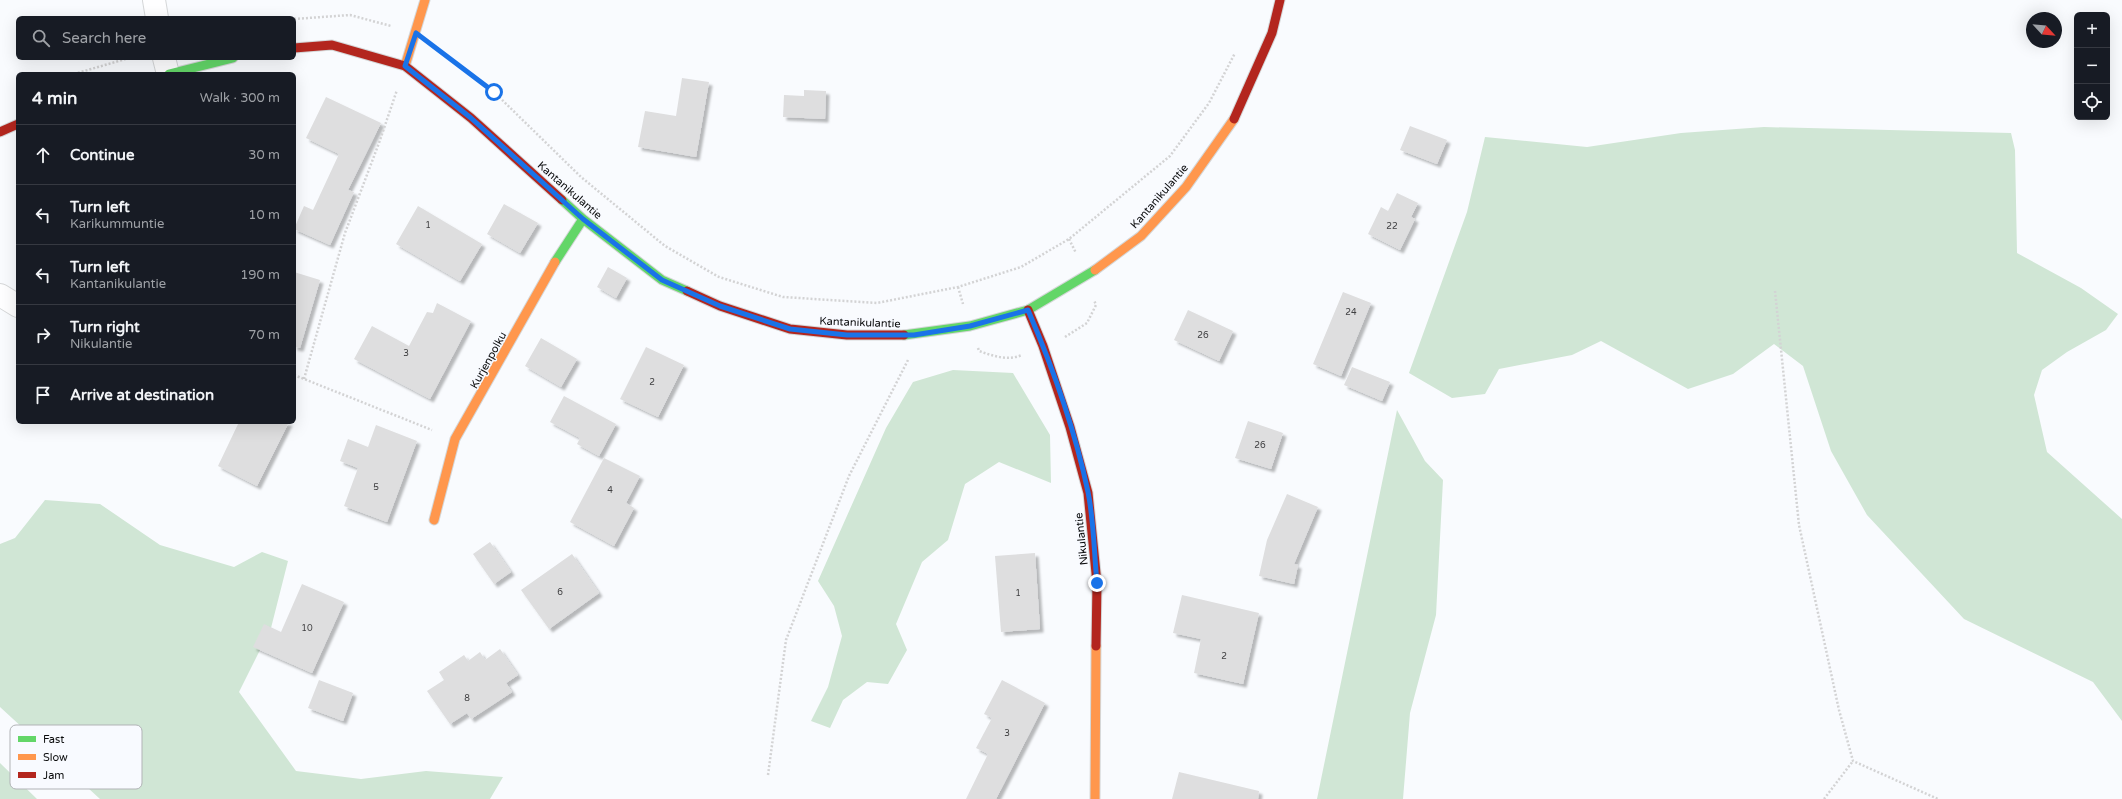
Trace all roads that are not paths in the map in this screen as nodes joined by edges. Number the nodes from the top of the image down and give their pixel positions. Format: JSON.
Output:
{"nodes":[{"id":1,"x":154,"y":0,"type":"edge"},
{"id":2,"x":425,"y":0,"type":"edge"},
{"id":3,"x":1280,"y":0,"type":"edge"},
{"id":4,"x":156,"y":16,"type":"edge"},
{"id":5,"x":296,"y":48,"type":"edge"},
{"id":6,"x":164,"y":60,"type":"edge"},
{"id":7,"x":225,"y":60,"type":"edge"},
{"id":8,"x":405,"y":66,"type":"junction"},
{"id":9,"x":168,"y":72,"type":"edge"},
{"id":10,"x":176,"y":72,"type":"edge"},
{"id":11,"x":16,"y":125,"type":"edge"},
{"id":12,"x":0,"y":132,"type":"edge"},
{"id":13,"x":583,"y":219,"type":"junction"},
{"id":14,"x":0,"y":295,"type":"edge"},
{"id":15,"x":16,"y":305,"type":"edge"},
{"id":16,"x":1028,"y":310,"type":"junction"},
{"id":17,"x":434,"y":520,"type":"dead end"},
{"id":18,"x":1095,"y":799,"type":"edge"}],
"edges":[{"from":1,"to":4,"type":"street"},
{"from":2,"to":8,"type":"street"},
{"from":3,"to":16,"type":"street","name":"Kantanikulantie"},
{"from":5,"to":8,"type":"street","name":"Kantanikulantie"},
{"from":6,"to":9,"type":"street"},
{"from":7,"to":10,"type":"street"},
{"from":8,"to":13,"type":"street","name":"Kantanikulantie"},
{"from":11,"to":12,"type":"street"},
{"from":13,"to":16,"type":"street","name":"Kantanikulantie"},
{"from":13,"to":17,"type":"street","name":"Kurjenpolku"},
{"from":14,"to":15,"type":"street"},
{"from":16,"to":18,"type":"street","name":"Nikulantie"}]}
